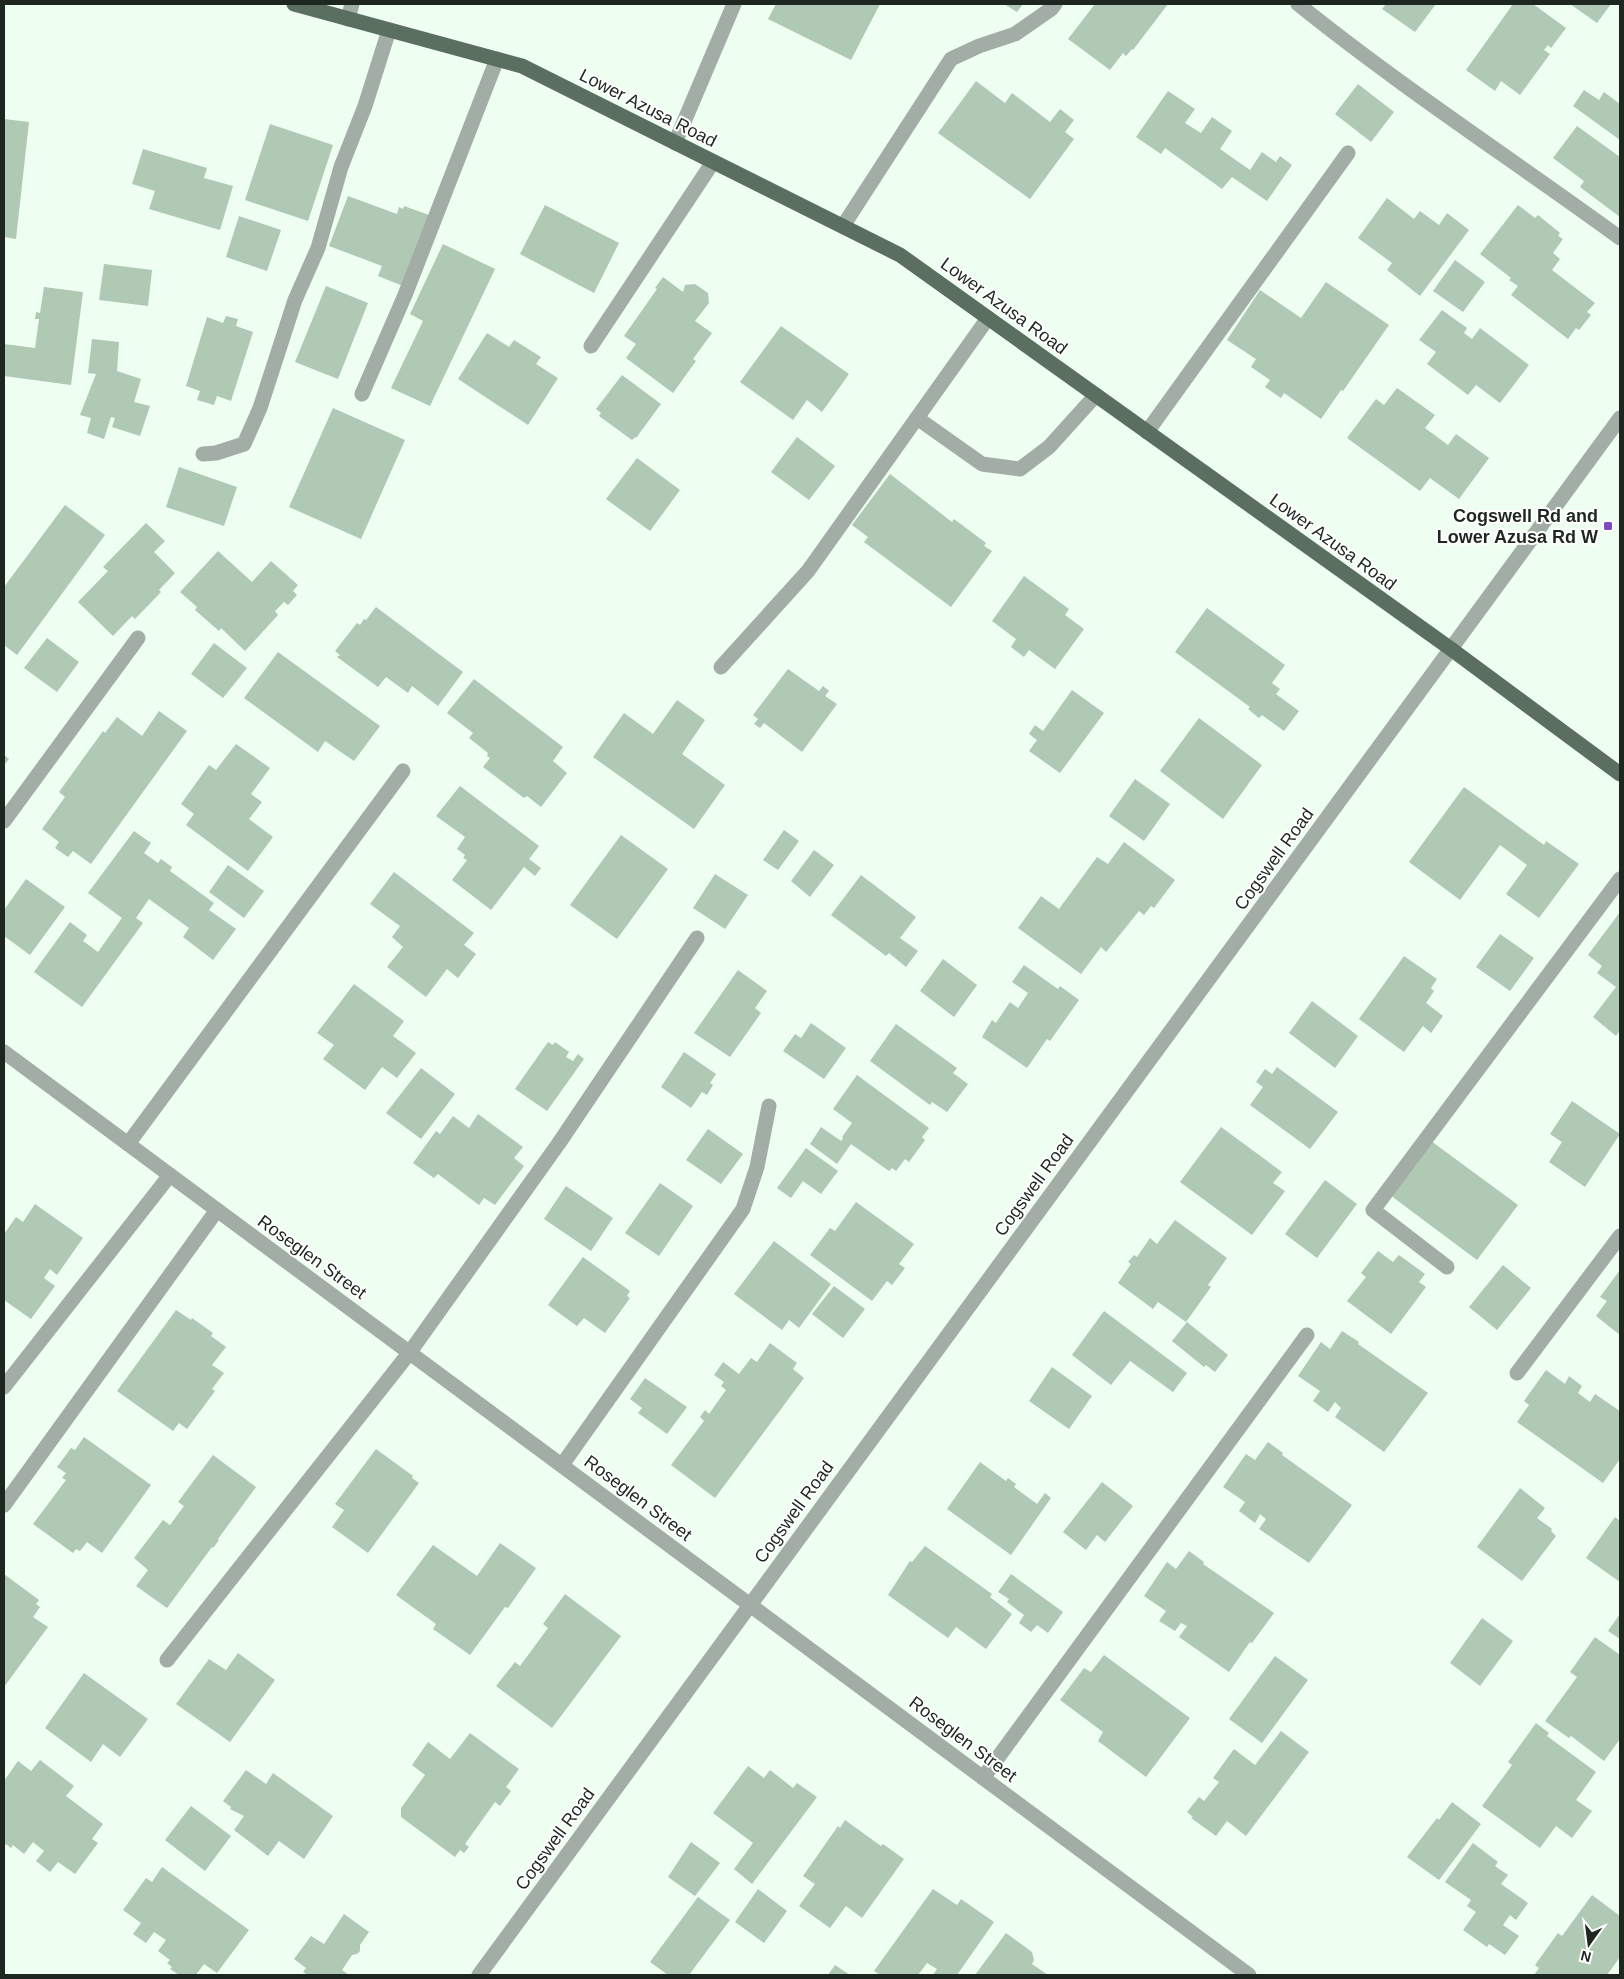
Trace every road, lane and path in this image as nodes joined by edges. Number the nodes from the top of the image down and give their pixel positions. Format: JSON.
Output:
{"nodes":[{"id":1,"x":294,"y":4,"type":"edge"},
{"id":2,"x":734,"y":4,"type":"edge"},
{"id":3,"x":1054,"y":4,"type":"edge"},
{"id":4,"x":1298,"y":4,"type":"edge"},
{"id":5,"x":350,"y":11,"type":"edge"},
{"id":6,"x":389,"y":30,"type":"junction"},
{"id":7,"x":497,"y":59,"type":"junction"},
{"id":8,"x":675,"y":142,"type":"junction"},
{"id":9,"x":1348,"y":153,"type":"dead end"},
{"id":10,"x":713,"y":162,"type":"junction"},
{"id":11,"x":844,"y":226,"type":"junction"},
{"id":12,"x":1620,"y":238,"type":"edge"},
{"id":13,"x":988,"y":318,"type":"junction"},
{"id":14,"x":591,"y":346,"type":"dead end"},
{"id":15,"x":362,"y":394,"type":"dead end"},
{"id":16,"x":1096,"y":395,"type":"junction"},
{"id":17,"x":917,"y":418,"type":"junction"},
{"id":18,"x":1620,"y":418,"type":"edge"},
{"id":19,"x":1147,"y":432,"type":"junction"},
{"id":20,"x":203,"y":454,"type":"dead end"},
{"id":21,"x":138,"y":638,"type":"dead end"},
{"id":22,"x":1451,"y":649,"type":"junction"},
{"id":23,"x":720,"y":667,"type":"dead end"},
{"id":24,"x":403,"y":771,"type":"dead end"},
{"id":25,"x":1620,"y":774,"type":"edge"},
{"id":26,"x":4,"y":821,"type":"edge"},
{"id":27,"x":1620,"y":878,"type":"edge"},
{"id":28,"x":697,"y":938,"type":"dead end"},
{"id":29,"x":4,"y":1052,"type":"edge"},
{"id":30,"x":769,"y":1106,"type":"dead end"},
{"id":31,"x":128,"y":1144,"type":"junction"},
{"id":32,"x":170,"y":1175,"type":"junction"},
{"id":33,"x":217,"y":1210,"type":"junction"},
{"id":34,"x":1620,"y":1236,"type":"edge"},
{"id":35,"x":1448,"y":1267,"type":"dead end"},
{"id":36,"x":1307,"y":1335,"type":"dead end"},
{"id":37,"x":410,"y":1352,"type":"junction"},
{"id":38,"x":1517,"y":1373,"type":"dead end"},
{"id":39,"x":4,"y":1387,"type":"edge"},
{"id":40,"x":562,"y":1465,"type":"junction"},
{"id":41,"x":4,"y":1505,"type":"edge"},
{"id":42,"x":750,"y":1604,"type":"junction"},
{"id":43,"x":167,"y":1660,"type":"dead end"},
{"id":44,"x":983,"y":1778,"type":"junction"},
{"id":45,"x":479,"y":1975,"type":"edge"},
{"id":46,"x":1249,"y":1975,"type":"edge"}],
"edges":[{"from":1,"to":5,"type":"main road","name":"Lower Azusa Road"},
{"from":2,"to":8,"type":"street"},
{"from":3,"to":11,"type":"street"},
{"from":4,"to":12,"type":"street"},
{"from":5,"to":6,"type":"main road","name":"Lower Azusa Road"},
{"from":6,"to":7,"type":"main road","name":"Lower Azusa Road"},
{"from":6,"to":20,"type":"street"},
{"from":7,"to":8,"type":"main road","name":"Lower Azusa Road"},
{"from":7,"to":15,"type":"street"},
{"from":8,"to":10,"type":"main road","name":"Lower Azusa Road"},
{"from":9,"to":19,"type":"street"},
{"from":10,"to":11,"type":"main road","name":"Lower Azusa Road"},
{"from":10,"to":14,"type":"street"},
{"from":11,"to":13,"type":"main road","name":"Lower Azusa Road"},
{"from":13,"to":16,"type":"main road","name":"Lower Azusa Road"},
{"from":13,"to":17,"type":"street"},
{"from":16,"to":17,"type":"street"},
{"from":16,"to":19,"type":"main road","name":"Lower Azusa Road"},
{"from":17,"to":23,"type":"street"},
{"from":18,"to":22,"type":"street","name":"Cogswell Road"},
{"from":19,"to":22,"type":"main road","name":"Lower Azusa Road"},
{"from":21,"to":26,"type":"street"},
{"from":22,"to":25,"type":"main road","name":"Lower Azusa Road"},
{"from":22,"to":42,"type":"street","name":"Cogswell Road"},
{"from":24,"to":31,"type":"street"},
{"from":27,"to":35,"type":"street"},
{"from":28,"to":37,"type":"street"},
{"from":29,"to":31,"type":"street","name":"Roseglen Street"},
{"from":30,"to":40,"type":"street"},
{"from":31,"to":32,"type":"street","name":"Roseglen Street"},
{"from":32,"to":33,"type":"street","name":"Roseglen Street"},
{"from":32,"to":39,"type":"street"},
{"from":33,"to":37,"type":"street","name":"Roseglen Street"},
{"from":33,"to":41,"type":"street"},
{"from":34,"to":38,"type":"street"},
{"from":36,"to":44,"type":"street"},
{"from":37,"to":40,"type":"street","name":"Roseglen Street"},
{"from":37,"to":43,"type":"street"},
{"from":40,"to":42,"type":"street","name":"Roseglen Street"},
{"from":42,"to":44,"type":"street","name":"Roseglen Street"},
{"from":42,"to":45,"type":"street","name":"Cogswell Road"},
{"from":44,"to":46,"type":"street","name":"Roseglen Street"}]}
